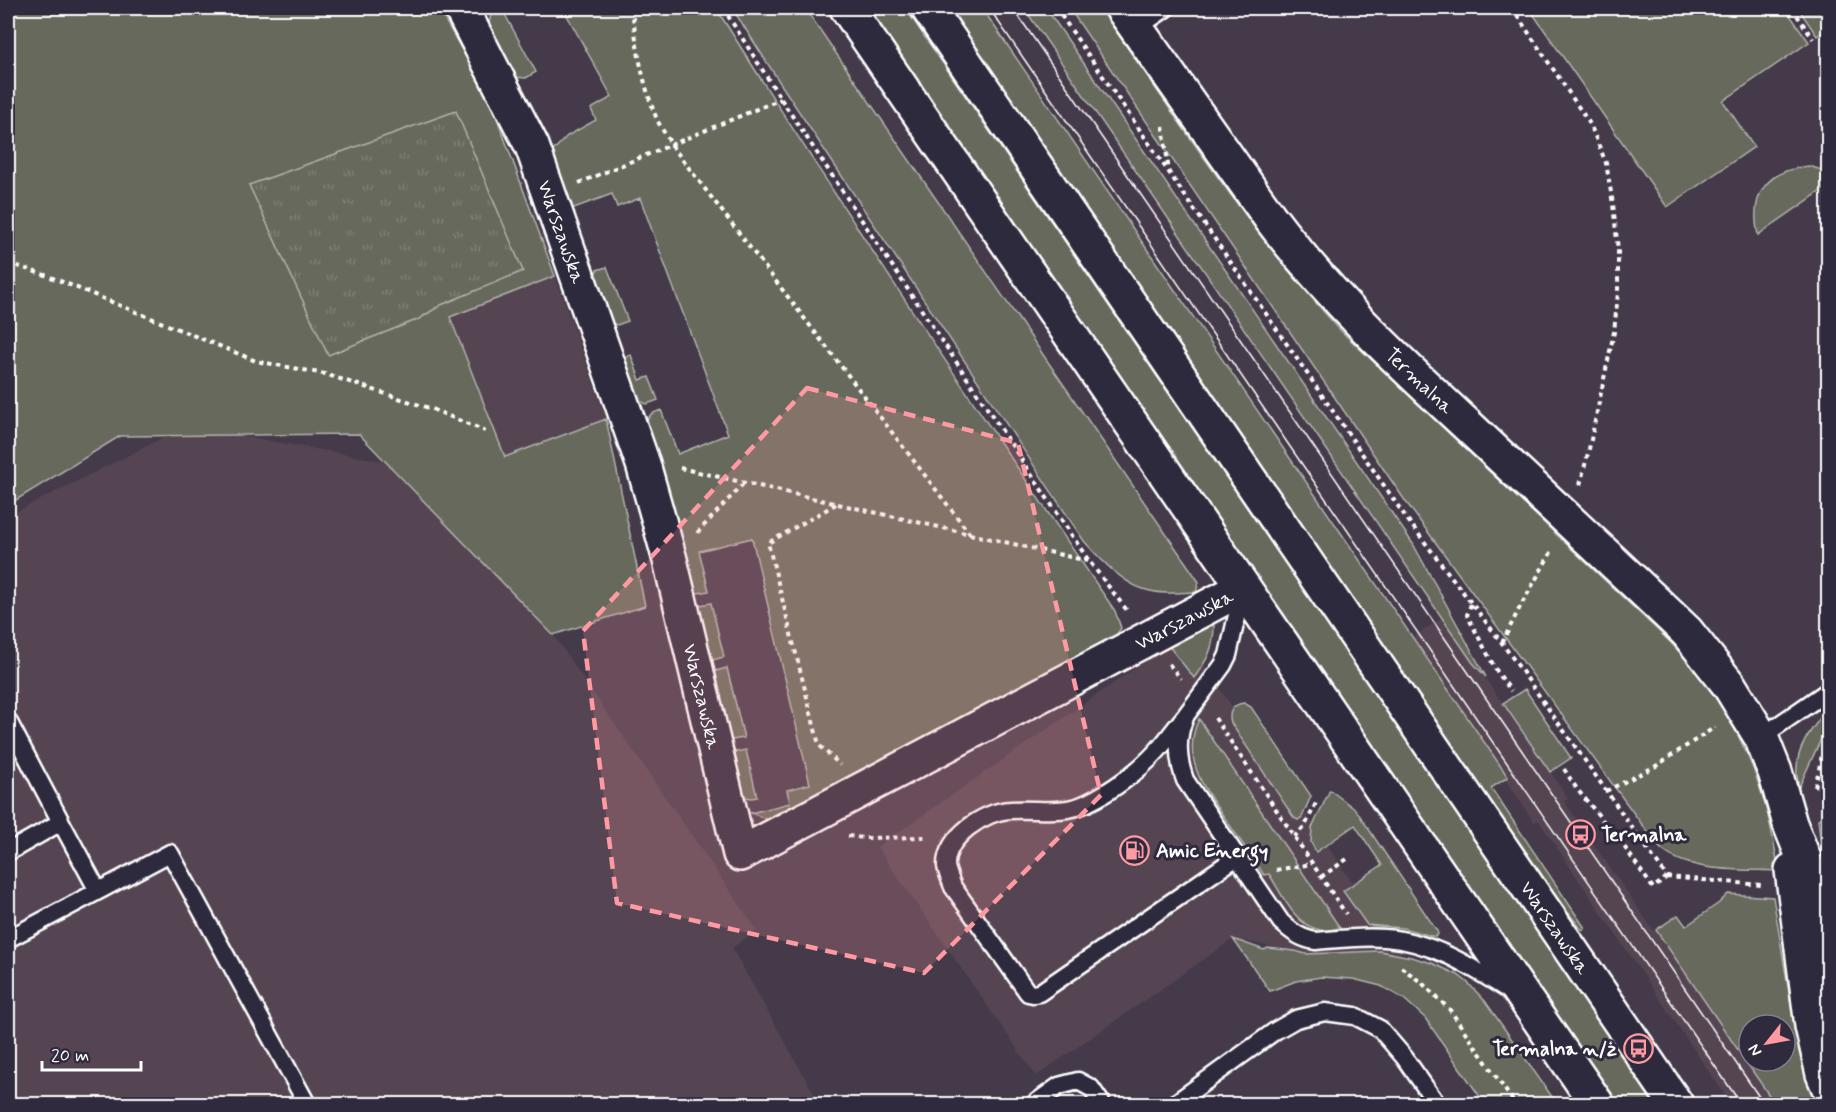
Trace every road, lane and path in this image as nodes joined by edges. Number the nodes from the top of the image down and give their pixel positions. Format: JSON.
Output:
{"nodes":[{"id":1,"x":461,"y":8,"type":"edge"},
{"id":2,"x":632,"y":8,"type":"edge"},
{"id":3,"x":723,"y":8,"type":"edge"},
{"id":4,"x":847,"y":8,"type":"edge"},
{"id":5,"x":928,"y":8,"type":"edge"},
{"id":6,"x":1056,"y":8,"type":"edge"},
{"id":7,"x":1166,"y":8,"type":"edge"},
{"id":8,"x":1512,"y":8,"type":"edge"},
{"id":9,"x":1791,"y":8,"type":"edge"},
{"id":10,"x":1130,"y":18,"type":"edge"},
{"id":11,"x":1813,"y":39,"type":"dead end"},
{"id":12,"x":781,"y":99,"type":"junction"},
{"id":13,"x":672,"y":146,"type":"junction"},
{"id":14,"x":574,"y":185,"type":"dead end"},
{"id":15,"x":8,"y":263,"type":"edge"},
{"id":16,"x":485,"y":431,"type":"dead end"},
{"id":17,"x":669,"y":466,"type":"dead end"},
{"id":18,"x":743,"y":483,"type":"junction"},
{"id":19,"x":1578,"y":492,"type":"dead end"},
{"id":20,"x":836,"y":504,"type":"junction"},
{"id":21,"x":697,"y":534,"type":"dead end"},
{"id":22,"x":970,"y":534,"type":"junction"},
{"id":23,"x":1554,"y":547,"type":"dead end"},
{"id":24,"x":1089,"y":561,"type":"junction"},
{"id":25,"x":1243,"y":588,"type":"junction"},
{"id":26,"x":1472,"y":604,"type":"junction"},
{"id":27,"x":1148,"y":638,"type":"junction"},
{"id":28,"x":1502,"y":643,"type":"junction"},
{"id":29,"x":1511,"y":691,"type":"dead end"},
{"id":30,"x":1828,"y":691,"type":"edge"},
{"id":31,"x":1198,"y":699,"type":"junction"},
{"id":32,"x":1186,"y":715,"type":"junction"},
{"id":33,"x":8,"y":721,"type":"edge"},
{"id":34,"x":1716,"y":726,"type":"dead end"},
{"id":35,"x":1761,"y":737,"type":"junction"},
{"id":36,"x":1564,"y":769,"type":"dead end"},
{"id":37,"x":865,"y":788,"type":"junction"},
{"id":38,"x":1606,"y":791,"type":"junction"},
{"id":39,"x":1316,"y":803,"type":"dead end"},
{"id":40,"x":61,"y":822,"type":"junction"},
{"id":41,"x":1790,"y":824,"type":"junction"},
{"id":42,"x":842,"y":836,"type":"dead end"},
{"id":43,"x":960,"y":836,"type":"junction"},
{"id":44,"x":1293,"y":837,"type":"junction"},
{"id":45,"x":8,"y":852,"type":"edge"},
{"id":46,"x":1237,"y":857,"type":"junction"},
{"id":47,"x":1350,"y":857,"type":"dead end"},
{"id":48,"x":1312,"y":864,"type":"junction"},
{"id":49,"x":1249,"y":874,"type":"junction"},
{"id":50,"x":1322,"y":877,"type":"junction"},
{"id":51,"x":1667,"y":878,"type":"junction"},
{"id":52,"x":1765,"y":885,"type":"dead end"},
{"id":53,"x":98,"y":891,"type":"junction"},
{"id":54,"x":1363,"y":938,"type":"junction"},
{"id":55,"x":8,"y":939,"type":"edge"},
{"id":56,"x":1828,"y":967,"type":"edge"},
{"id":57,"x":1532,"y":1010,"type":"junction"},
{"id":58,"x":1828,"y":1086,"type":"edge"},
{"id":59,"x":1178,"y":1103,"type":"edge"},
{"id":60,"x":307,"y":1104,"type":"edge"},
{"id":61,"x":1034,"y":1104,"type":"edge"},
{"id":62,"x":1102,"y":1104,"type":"edge"},
{"id":63,"x":1437,"y":1104,"type":"edge"},
{"id":64,"x":1515,"y":1104,"type":"edge"},
{"id":65,"x":1597,"y":1104,"type":"edge"},
{"id":66,"x":1676,"y":1104,"type":"edge"}],
"edges":[{"from":1,"to":37,"type":"street","name":"Warszawska"},
{"from":2,"to":13,"type":"path"},
{"from":3,"to":12,"type":"path"},
{"from":4,"to":25,"type":"street","name":"Warszawska"},
{"from":5,"to":66,"type":"street","name":"Warszawska"},
{"from":6,"to":26,"type":"path"},
{"from":7,"to":10,"type":"lane"},
{"from":8,"to":19,"type":"path"},
{"from":9,"to":11,"type":"path"},
{"from":10,"to":35,"type":"street","name":"Termalna"},
{"from":12,"to":13,"type":"path"},
{"from":12,"to":24,"type":"path"},
{"from":13,"to":14,"type":"path"},
{"from":13,"to":22,"type":"path"},
{"from":15,"to":16,"type":"path"},
{"from":17,"to":18,"type":"path"},
{"from":18,"to":20,"type":"path"},
{"from":18,"to":21,"type":"path"},
{"from":20,"to":22,"type":"path"},
{"from":20,"to":37,"type":"path"},
{"from":22,"to":24,"type":"path"},
{"from":23,"to":28,"type":"path"},
{"from":24,"to":27,"type":"path"},
{"from":25,"to":27,"type":"street","name":"Warszawska"},
{"from":25,"to":31,"type":"lane"},
{"from":25,"to":57,"type":"street","name":"Warszawska"},
{"from":26,"to":28,"type":"path"},
{"from":26,"to":29,"type":"path"},
{"from":27,"to":31,"type":"path"},
{"from":27,"to":37,"type":"street","name":"Warszawska"},
{"from":28,"to":38,"type":"path"},
{"from":30,"to":35,"type":"lane"},
{"from":31,"to":32,"type":"lane"},
{"from":31,"to":44,"type":"path"},
{"from":32,"to":43,"type":"lane"},
{"from":32,"to":46,"type":"lane"},
{"from":33,"to":40,"type":"lane"},
{"from":34,"to":38,"type":"path"},
{"from":35,"to":41,"type":"street","name":"Termalna"},
{"from":36,"to":51,"type":"path"},
{"from":38,"to":51,"type":"path"},
{"from":39,"to":44,"type":"path"},
{"from":40,"to":45,"type":"lane"},
{"from":40,"to":53,"type":"lane"},
{"from":41,"to":56,"type":"street","name":"Termalna"},
{"from":41,"to":58,"type":"street","name":"Termalna"},
{"from":42,"to":43,"type":"path"},
{"from":43,"to":46,"type":"lane"},
{"from":44,"to":48,"type":"path"},
{"from":46,"to":49,"type":"lane"},
{"from":47,"to":50,"type":"path"},
{"from":48,"to":49,"type":"path"},
{"from":48,"to":50,"type":"path"},
{"from":49,"to":54,"type":"lane"},
{"from":50,"to":54,"type":"path"},
{"from":51,"to":52,"type":"path"},
{"from":53,"to":55,"type":"lane"},
{"from":53,"to":60,"type":"lane"},
{"from":54,"to":57,"type":"lane"},
{"from":54,"to":64,"type":"path"},
{"from":57,"to":65,"type":"street","name":"Warszawska"},
{"from":59,"to":63,"type":"lane"},
{"from":61,"to":62,"type":"lane"}]}
